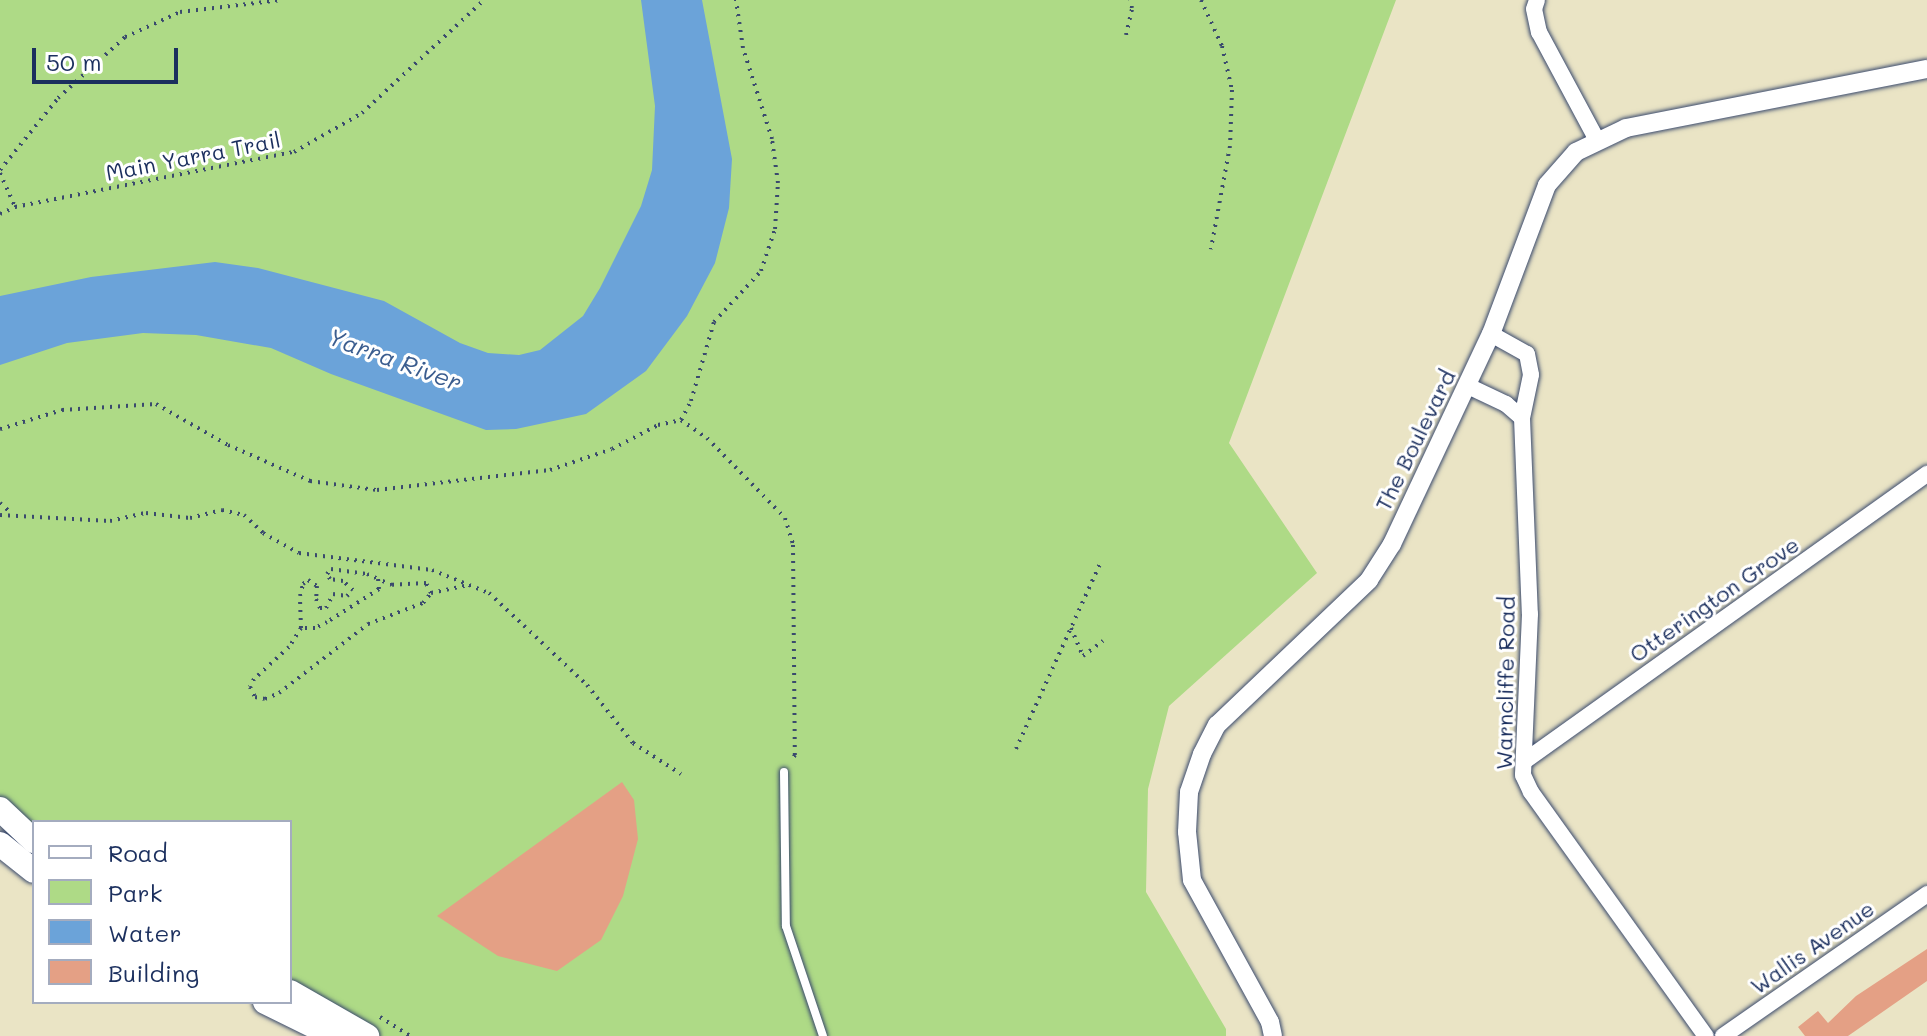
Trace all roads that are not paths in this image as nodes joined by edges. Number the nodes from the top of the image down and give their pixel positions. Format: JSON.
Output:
{"nodes":[{"id":1,"x":1533,"y":3,"type":"edge"},
{"id":2,"x":1927,"y":69,"type":"edge"},
{"id":3,"x":1597,"y":140,"type":"junction"},
{"id":4,"x":1491,"y":334,"type":"junction"},
{"id":5,"x":1468,"y":386,"type":"junction"},
{"id":6,"x":1522,"y":418,"type":"junction"},
{"id":7,"x":1927,"y":474,"type":"edge"},
{"id":8,"x":1526,"y":760,"type":"junction"},
{"id":9,"x":784,"y":772,"type":"road end"},
{"id":10,"x":0,"y":809,"type":"edge"},
{"id":11,"x":32,"y":839,"type":"edge"},
{"id":12,"x":0,"y":844,"type":"edge"},
{"id":13,"x":32,"y":869,"type":"edge"},
{"id":14,"x":1927,"y":894,"type":"edge"},
{"id":15,"x":292,"y":993,"type":"edge"},
{"id":16,"x":269,"y":1004,"type":"edge"},
{"id":17,"x":296,"y":1017,"type":"junction"},
{"id":18,"x":314,"y":1036,"type":"edge"},
{"id":19,"x":334,"y":1036,"type":"edge"},
{"id":20,"x":367,"y":1036,"type":"edge"},
{"id":21,"x":823,"y":1036,"type":"edge"},
{"id":22,"x":1273,"y":1036,"type":"edge"},
{"id":23,"x":1706,"y":1036,"type":"edge"},
{"id":24,"x":1723,"y":1036,"type":"edge"}],
"edges":[{"from":1,"to":3,"type":"street"},
{"from":2,"to":3,"type":"street","name":"The Boulevard"},
{"from":3,"to":4,"type":"street","name":"The Boulevard"},
{"from":4,"to":5,"type":"street","name":"The Boulevard"},
{"from":4,"to":6,"type":"street","name":"Warncliffe Road"},
{"from":5,"to":6,"type":"street"},
{"from":5,"to":22,"type":"street","name":"The Boulevard"},
{"from":6,"to":8,"type":"street","name":"Warncliffe Road"},
{"from":7,"to":8,"type":"street","name":"Otterington Grove"},
{"from":8,"to":23,"type":"street","name":"Warncliffe Road"},
{"from":9,"to":21,"type":"lane"},
{"from":10,"to":11,"type":"main road"},
{"from":12,"to":13,"type":"main road"},
{"from":14,"to":24,"type":"street","name":"Wallis Avenue"},
{"from":15,"to":20,"type":"main road"},
{"from":16,"to":17,"type":"main road"},
{"from":17,"to":18,"type":"street"},
{"from":17,"to":19,"type":"main road"}]}
